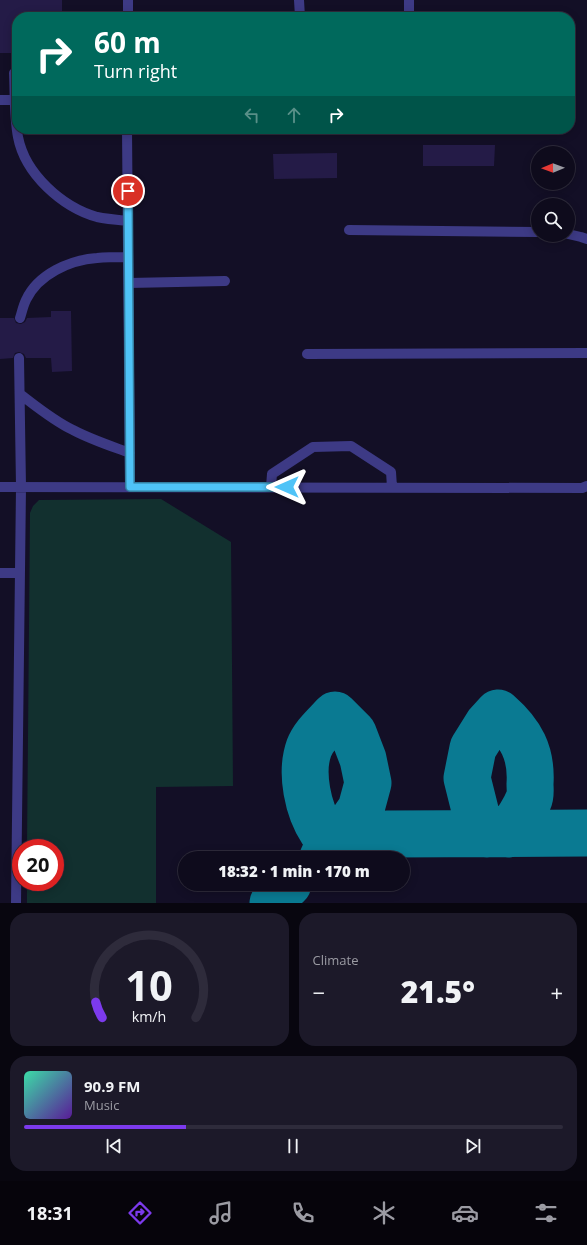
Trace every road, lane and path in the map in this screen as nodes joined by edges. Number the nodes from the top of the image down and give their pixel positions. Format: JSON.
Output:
{"nodes":[{"id":1,"x":128,"y":0,"type":"edge"},
{"id":2,"x":299,"y":0,"type":"edge"},
{"id":3,"x":409,"y":0,"type":"edge"},
{"id":4,"x":128,"y":12,"type":"edge"},
{"id":5,"x":300,"y":12,"type":"edge"},
{"id":6,"x":409,"y":12,"type":"edge"},
{"id":7,"x":0,"y":100,"type":"edge"},
{"id":8,"x":12,"y":100,"type":"edge"},
{"id":9,"x":18,"y":134,"type":"edge"},
{"id":10,"x":127,"y":134,"type":"edge"},
{"id":11,"x":128,"y":221,"type":"junction"},
{"id":12,"x":349,"y":230,"type":"dead end"},
{"id":13,"x":531,"y":232,"type":"edge"},
{"id":14,"x":575,"y":236,"type":"edge"},
{"id":15,"x":587,"y":239,"type":"edge"},
{"id":16,"x":128,"y":257,"type":"junction"},
{"id":17,"x":225,"y":281,"type":"dead end"},
{"id":18,"x":129,"y":283,"type":"junction"},
{"id":19,"x":20,"y":318,"type":"dead end"},
{"id":20,"x":587,"y":353,"type":"edge"},
{"id":21,"x":307,"y":354,"type":"dead end"},
{"id":22,"x":19,"y":358,"type":"dead end"},
{"id":23,"x":20,"y":394,"type":"junction"},
{"id":24,"x":130,"y":453,"type":"junction"},
{"id":25,"x":587,"y":486,"type":"edge"},
{"id":26,"x":0,"y":487,"type":"edge"},
{"id":27,"x":20,"y":487,"type":"junction"},
{"id":28,"x":130,"y":487,"type":"junction"},
{"id":29,"x":271,"y":487,"type":"junction"},
{"id":30,"x":392,"y":487,"type":"junction"},
{"id":31,"x":0,"y":573,"type":"edge"},
{"id":32,"x":19,"y":573,"type":"junction"},
{"id":33,"x":16,"y":903,"type":"edge"}],
"edges":[{"from":1,"to":4,"type":"lane"},
{"from":2,"to":5,"type":"lane"},
{"from":3,"to":6,"type":"lane"},
{"from":7,"to":8,"type":"lane"},
{"from":9,"to":11,"type":"lane"},
{"from":10,"to":11,"type":"lane"},
{"from":11,"to":16,"type":"lane"},
{"from":12,"to":13,"type":"lane"},
{"from":14,"to":15,"type":"lane"},
{"from":16,"to":18,"type":"lane"},
{"from":16,"to":19,"type":"lane"},
{"from":17,"to":18,"type":"lane"},
{"from":18,"to":24,"type":"lane"},
{"from":20,"to":21,"type":"lane"},
{"from":22,"to":23,"type":"lane"},
{"from":23,"to":24,"type":"lane"},
{"from":23,"to":27,"type":"lane"},
{"from":24,"to":28,"type":"lane"},
{"from":25,"to":30,"type":"lane"},
{"from":26,"to":27,"type":"lane"},
{"from":27,"to":28,"type":"lane"},
{"from":27,"to":32,"type":"lane"},
{"from":28,"to":29,"type":"lane"},
{"from":29,"to":30,"type":"lane"},
{"from":29,"to":30,"type":"lane"},
{"from":31,"to":32,"type":"lane"},
{"from":32,"to":33,"type":"lane"}]}
